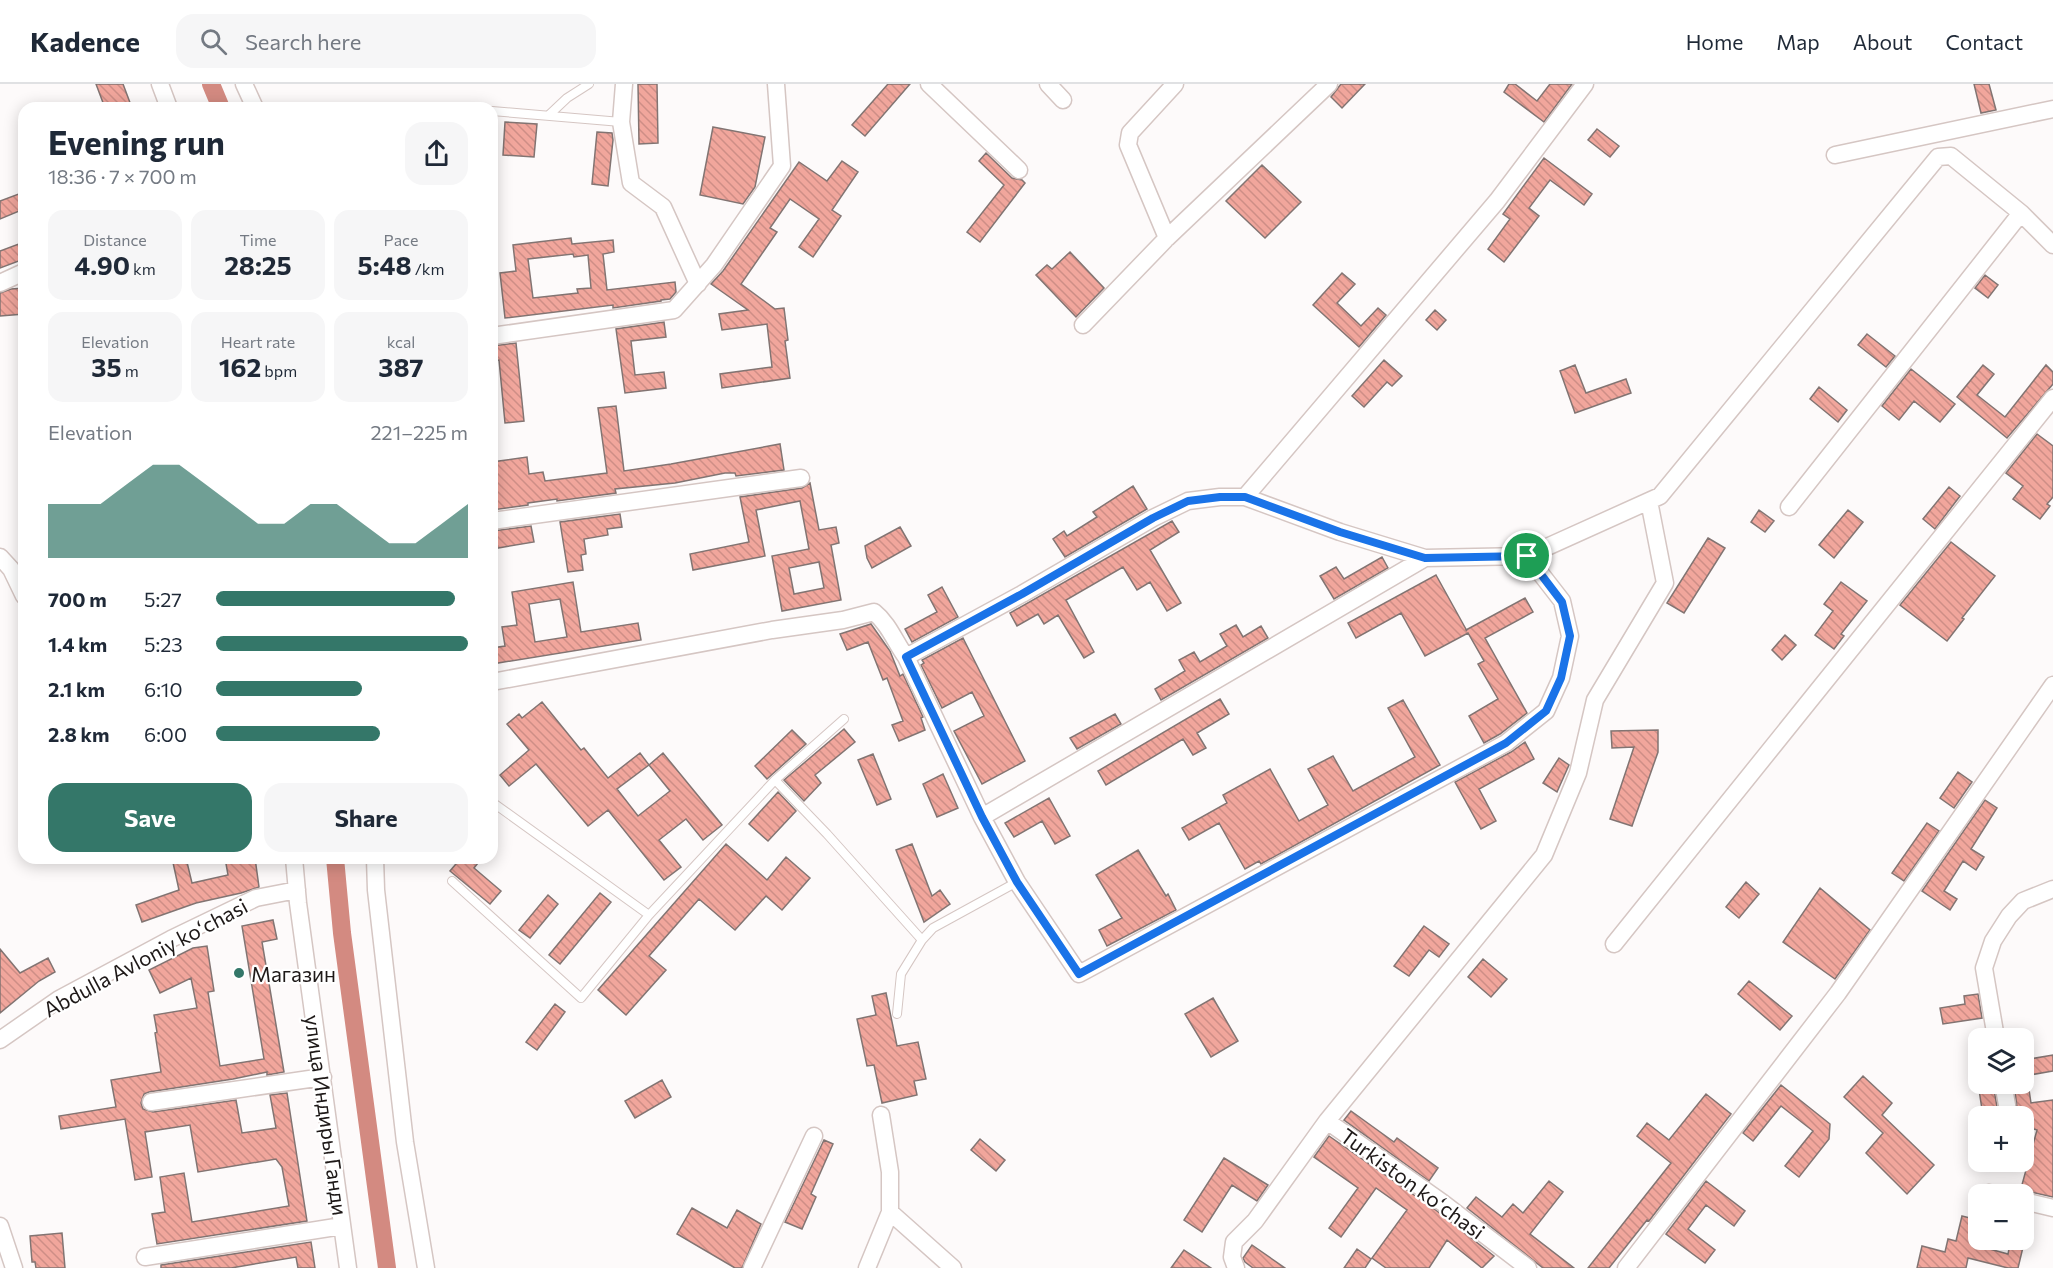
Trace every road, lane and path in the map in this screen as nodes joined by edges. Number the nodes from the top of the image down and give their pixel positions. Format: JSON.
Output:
{"nodes":[{"id":1,"x":160,"y":84,"type":"edge"},
{"id":2,"x":244,"y":84,"type":"edge"},
{"id":3,"x":589,"y":84,"type":"edge"},
{"id":4,"x":624,"y":84,"type":"edge"},
{"id":5,"x":776,"y":84,"type":"edge"},
{"id":6,"x":929,"y":84,"type":"edge"},
{"id":7,"x":1048,"y":84,"type":"edge"},
{"id":8,"x":1175,"y":84,"type":"edge"},
{"id":9,"x":1329,"y":84,"type":"edge"},
{"id":10,"x":1586,"y":84,"type":"edge"},
{"id":11,"x":1064,"y":100,"type":"dead end"},
{"id":12,"x":167,"y":102,"type":"edge"},
{"id":13,"x":252,"y":102,"type":"edge"},
{"id":14,"x":2053,"y":109,"type":"edge"},
{"id":15,"x":498,"y":111,"type":"edge"},
{"id":16,"x":549,"y":115,"type":"junction"},
{"id":17,"x":621,"y":122,"type":"junction"},
{"id":18,"x":1835,"y":155,"type":"dead end"},
{"id":19,"x":1019,"y":170,"type":"dead end"},
{"id":20,"x":2021,"y":213,"type":"junction"},
{"id":21,"x":1167,"y":238,"type":"junction"},
{"id":22,"x":2053,"y":245,"type":"edge"},
{"id":23,"x":18,"y":275,"type":"edge"},
{"id":24,"x":0,"y":283,"type":"edge"},
{"id":25,"x":698,"y":284,"type":"junction"},
{"id":26,"x":1083,"y":325,"type":"dead end"},
{"id":27,"x":498,"y":335,"type":"edge"},
{"id":28,"x":2053,"y":398,"type":"edge"},
{"id":29,"x":801,"y":478,"type":"dead end"},
{"id":30,"x":1245,"y":497,"type":"junction"},
{"id":31,"x":1649,"y":501,"type":"junction"},
{"id":32,"x":1789,"y":507,"type":"dead end"},
{"id":33,"x":498,"y":520,"type":"edge"},
{"id":34,"x":1527,"y":556,"type":"junction"},
{"id":35,"x":0,"y":557,"type":"edge"},
{"id":36,"x":1425,"y":558,"type":"junction"},
{"id":37,"x":18,"y":584,"type":"edge"},
{"id":38,"x":906,"y":657,"type":"junction"},
{"id":39,"x":498,"y":681,"type":"edge"},
{"id":40,"x":2053,"y":685,"type":"edge"},
{"id":41,"x":844,"y":719,"type":"dead end"},
{"id":42,"x":775,"y":780,"type":"junction"},
{"id":43,"x":498,"y":806,"type":"edge"},
{"id":44,"x":982,"y":817,"type":"junction"},
{"id":45,"x":295,"y":864,"type":"edge"},
{"id":46,"x":375,"y":864,"type":"edge"},
{"id":47,"x":452,"y":881,"type":"dead end"},
{"id":48,"x":1017,"y":882,"type":"junction"},
{"id":49,"x":2053,"y":889,"type":"edge"},
{"id":50,"x":297,"y":890,"type":"junction"},
{"id":51,"x":649,"y":915,"type":"junction"},
{"id":52,"x":922,"y":940,"type":"junction"},
{"id":53,"x":1614,"y":944,"type":"dead end"},
{"id":54,"x":897,"y":1014,"type":"dead end"},
{"id":55,"x":1994,"y":1028,"type":"edge"},
{"id":56,"x":0,"y":1040,"type":"edge"},
{"id":57,"x":323,"y":1077,"type":"junction"},
{"id":58,"x":2006,"y":1094,"type":"edge"},
{"id":59,"x":151,"y":1102,"type":"dead end"},
{"id":60,"x":2007,"y":1105,"type":"dead end"},
{"id":61,"x":880,"y":1115,"type":"dead end"},
{"id":62,"x":1327,"y":1121,"type":"junction"},
{"id":63,"x":814,"y":1136,"type":"dead end"},
{"id":64,"x":2034,"y":1203,"type":"edge"},
{"id":65,"x":2053,"y":1208,"type":"edge"},
{"id":66,"x":890,"y":1212,"type":"junction"},
{"id":67,"x":0,"y":1226,"type":"edge"},
{"id":68,"x":342,"y":1226,"type":"junction"},
{"id":69,"x":145,"y":1257,"type":"dead end"},
{"id":70,"x":14,"y":1268,"type":"edge"},
{"id":71,"x":348,"y":1268,"type":"edge"},
{"id":72,"x":426,"y":1268,"type":"edge"},
{"id":73,"x":752,"y":1268,"type":"edge"},
{"id":74,"x":867,"y":1268,"type":"edge"},
{"id":75,"x":953,"y":1268,"type":"edge"},
{"id":76,"x":1236,"y":1268,"type":"edge"},
{"id":77,"x":1528,"y":1268,"type":"edge"},
{"id":78,"x":1626,"y":1268,"type":"edge"}],
"edges":[{"from":1,"to":12,"type":"street"},
{"from":2,"to":13,"type":"street"},
{"from":3,"to":16,"type":"lane"},
{"from":4,"to":17,"type":"street"},
{"from":5,"to":25,"type":"street"},
{"from":6,"to":19,"type":"street"},
{"from":7,"to":11,"type":"street"},
{"from":8,"to":21,"type":"street"},
{"from":9,"to":21,"type":"street"},
{"from":10,"to":30,"type":"street"},
{"from":14,"to":18,"type":"street"},
{"from":15,"to":16,"type":"lane"},
{"from":16,"to":17,"type":"lane"},
{"from":17,"to":25,"type":"street"},
{"from":20,"to":22,"type":"street"},
{"from":20,"to":31,"type":"street"},
{"from":20,"to":32,"type":"street"},
{"from":21,"to":26,"type":"street"},
{"from":23,"to":24,"type":"street"},
{"from":25,"to":27,"type":"street"},
{"from":28,"to":53,"type":"street"},
{"from":29,"to":33,"type":"street"},
{"from":30,"to":36,"type":"street"},
{"from":30,"to":38,"type":"street"},
{"from":31,"to":34,"type":"street"},
{"from":31,"to":62,"type":"street"},
{"from":34,"to":36,"type":"street"},
{"from":34,"to":48,"type":"street"},
{"from":35,"to":37,"type":"street"},
{"from":36,"to":44,"type":"street"},
{"from":38,"to":39,"type":"street"},
{"from":38,"to":44,"type":"street"},
{"from":40,"to":78,"type":"street"},
{"from":41,"to":42,"type":"lane"},
{"from":42,"to":51,"type":"lane"},
{"from":42,"to":52,"type":"lane"},
{"from":43,"to":51,"type":"lane"},
{"from":44,"to":48,"type":"street"},
{"from":45,"to":50,"type":"street","name":"улица Индиры Ганди"},
{"from":46,"to":72,"type":"street"},
{"from":47,"to":51,"type":"lane"},
{"from":48,"to":52,"type":"lane"},
{"from":49,"to":55,"type":"street"},
{"from":50,"to":56,"type":"street","name":"Abdulla Avloniy koʻchasi"},
{"from":50,"to":57,"type":"street","name":"улица Индиры Ганди"},
{"from":52,"to":54,"type":"lane"},
{"from":57,"to":59,"type":"street"},
{"from":57,"to":68,"type":"street","name":"улица Индиры Ганди"},
{"from":58,"to":60,"type":"street"},
{"from":61,"to":66,"type":"street"},
{"from":62,"to":76,"type":"street","name":"Turkiston koʻchasi"},
{"from":62,"to":77,"type":"street","name":"Turkiston koʻchasi"},
{"from":63,"to":73,"type":"street"},
{"from":64,"to":65,"type":"street"},
{"from":66,"to":74,"type":"street"},
{"from":66,"to":75,"type":"street"},
{"from":67,"to":70,"type":"street"},
{"from":68,"to":69,"type":"street"},
{"from":68,"to":71,"type":"street","name":"улица Индиры Ганди"}]}
